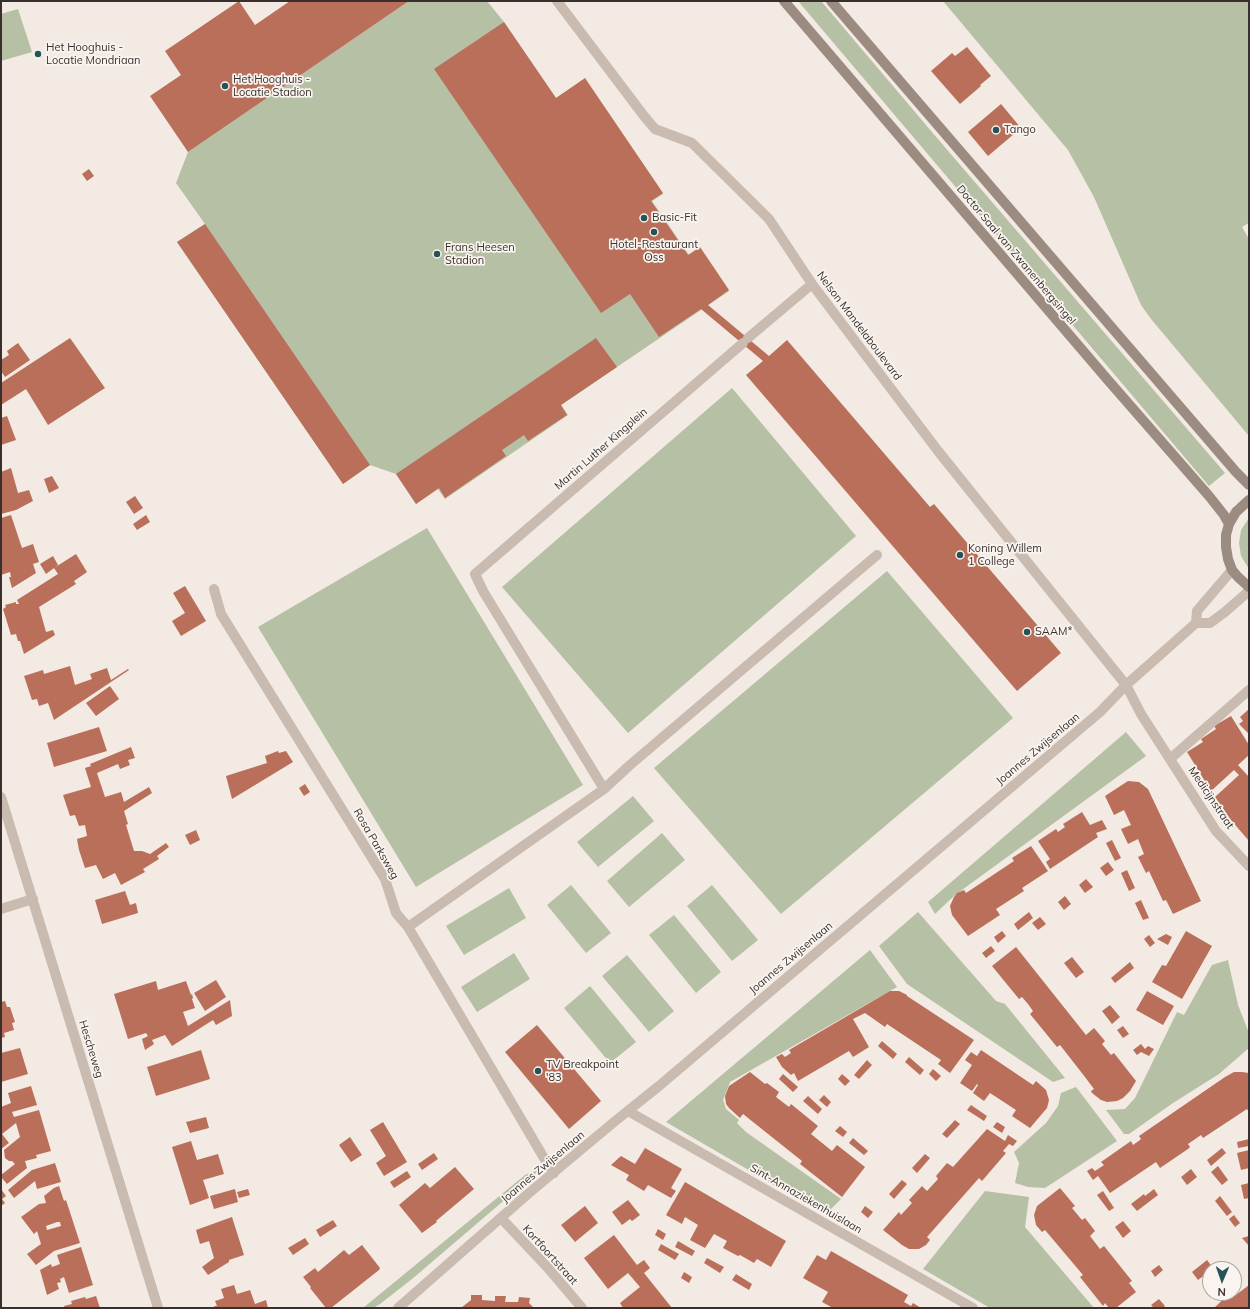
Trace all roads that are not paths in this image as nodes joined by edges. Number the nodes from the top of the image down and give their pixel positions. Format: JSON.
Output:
{"nodes":[{"id":1,"x":557,"y":1,"type":"edge"},
{"id":2,"x":784,"y":1,"type":"edge"},
{"id":3,"x":831,"y":1,"type":"edge"},
{"id":4,"x":812,"y":284,"type":"junction"},
{"id":5,"x":1249,"y":485,"type":"edge"},
{"id":6,"x":1249,"y":500,"type":"edge"},
{"id":7,"x":1229,"y":524,"type":"junction"},
{"id":8,"x":877,"y":555,"type":"dead end"},
{"id":9,"x":1232,"y":570,"type":"junction"},
{"id":10,"x":1249,"y":587,"type":"edge"},
{"id":11,"x":214,"y":589,"type":"dead end"},
{"id":12,"x":1249,"y":591,"type":"edge"},
{"id":13,"x":1196,"y":623,"type":"junction"},
{"id":14,"x":1126,"y":685,"type":"junction"},
{"id":15,"x":1249,"y":690,"type":"edge"},
{"id":16,"x":1170,"y":759,"type":"junction"},
{"id":17,"x":604,"y":789,"type":"junction"},
{"id":18,"x":1,"y":797,"type":"edge"},
{"id":19,"x":1249,"y":866,"type":"edge"},
{"id":20,"x":32,"y":899,"type":"junction"},
{"id":21,"x":1,"y":909,"type":"edge"},
{"id":22,"x":408,"y":927,"type":"junction"},
{"id":23,"x":628,"y":1111,"type":"junction"},
{"id":24,"x":554,"y":1173,"type":"junction"},
{"id":25,"x":501,"y":1218,"type":"junction"},
{"id":26,"x":158,"y":1308,"type":"edge"},
{"id":27,"x":398,"y":1308,"type":"edge"},
{"id":28,"x":582,"y":1308,"type":"edge"},
{"id":29,"x":973,"y":1308,"type":"edge"}],
"edges":[{"from":1,"to":4,"type":"street","name":"Nelson Mandelaboulevard"},
{"from":2,"to":7,"type":"main road","name":"Doctor Saal van Zwanenbergsingel"},
{"from":3,"to":5,"type":"main road"},
{"from":4,"to":14,"type":"street","name":"Nelson Mandelaboulevard"},
{"from":4,"to":17,"type":"street","name":"Martin Luther Kingplein"},
{"from":6,"to":7,"type":"main road"},
{"from":7,"to":9,"type":"main road"},
{"from":8,"to":17,"type":"street"},
{"from":9,"to":10,"type":"main road"},
{"from":9,"to":13,"type":"street"},
{"from":11,"to":22,"type":"street","name":"Rosa Parksweg"},
{"from":12,"to":13,"type":"street"},
{"from":13,"to":14,"type":"street","name":"Joannes Zwijsenlaan"},
{"from":14,"to":16,"type":"street","name":"Medicijnstraat"},
{"from":14,"to":23,"type":"street","name":"Joannes Zwijsenlaan"},
{"from":15,"to":16,"type":"street"},
{"from":16,"to":19,"type":"street","name":"Medicijnstraat"},
{"from":17,"to":22,"type":"street"},
{"from":18,"to":20,"type":"street","name":"Hescheweg"},
{"from":20,"to":21,"type":"street"},
{"from":20,"to":26,"type":"street","name":"Hescheweg"},
{"from":22,"to":24,"type":"street","name":"Rosa Parksweg"},
{"from":23,"to":24,"type":"street","name":"Joannes Zwijsenlaan"},
{"from":23,"to":29,"type":"street","name":"Sint-Annaziekenhuislaan"},
{"from":24,"to":25,"type":"street","name":"Joannes Zwijsenlaan"},
{"from":25,"to":27,"type":"street","name":"Joannes Zwijsenlaan"},
{"from":25,"to":28,"type":"street","name":"Kortfoortstraat"}]}
